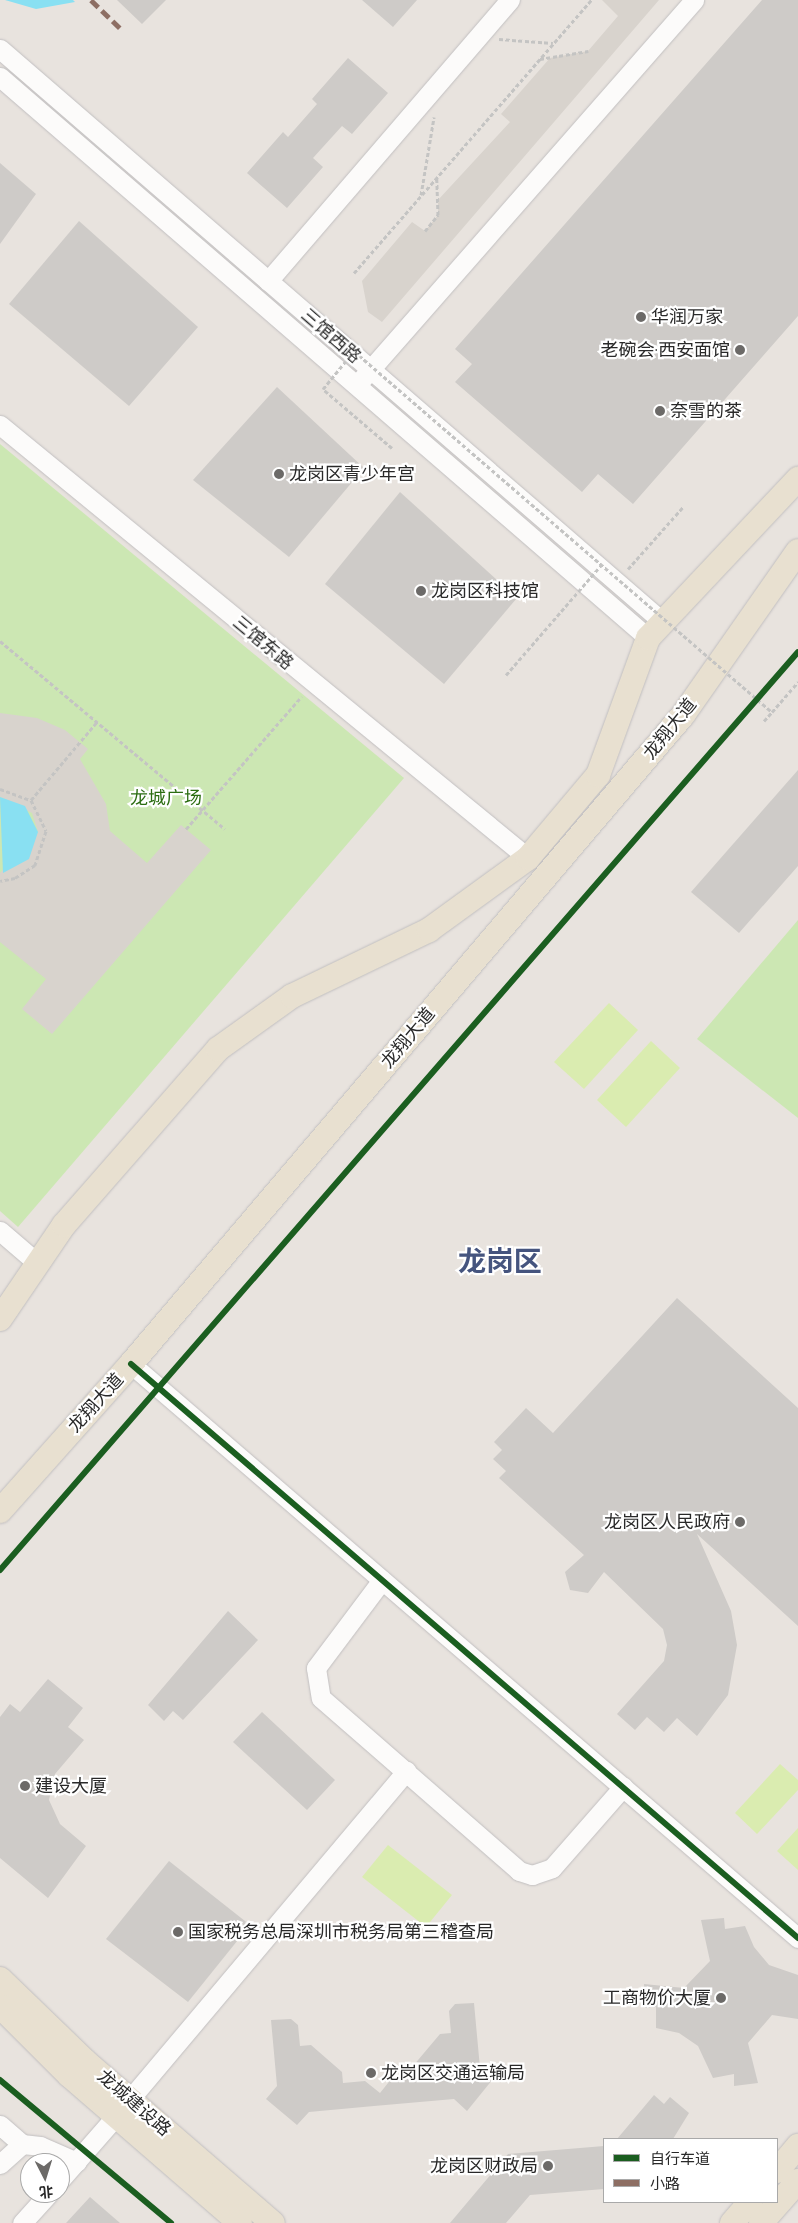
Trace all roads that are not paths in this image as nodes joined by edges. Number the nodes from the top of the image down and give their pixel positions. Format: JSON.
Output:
{"nodes":[{"id":1,"x":510,"y":0,"type":"edge"},
{"id":2,"x":694,"y":0,"type":"edge"},
{"id":3,"x":0,"y":49,"type":"edge"},
{"id":4,"x":0,"y":77,"type":"edge"},
{"id":5,"x":268,"y":281,"type":"junction"},
{"id":6,"x":370,"y":370,"type":"junction"},
{"id":7,"x":356,"y":386,"type":"junction"},
{"id":8,"x":0,"y":424,"type":"edge"},
{"id":9,"x":798,"y":479,"type":"edge"},
{"id":10,"x":798,"y":551,"type":"edge"},
{"id":11,"x":655,"y":630,"type":"junction"},
{"id":12,"x":528,"y":858,"type":"junction"},
{"id":13,"x":0,"y":1232,"type":"edge"},
{"id":14,"x":36,"y":1262,"type":"junction"},
{"id":15,"x":0,"y":1318,"type":"edge"},
{"id":16,"x":131,"y":1364,"type":"junction"},
{"id":17,"x":0,"y":1511,"type":"edge"},
{"id":18,"x":382,"y":1580,"type":"junction"},
{"id":19,"x":406,"y":1771,"type":"junction"},
{"id":20,"x":623,"y":1787,"type":"junction"},
{"id":21,"x":798,"y":1938,"type":"edge"},
{"id":22,"x":0,"y":1979,"type":"edge"},
{"id":23,"x":0,"y":2006,"type":"edge"},
{"id":24,"x":123,"y":2108,"type":"junction"},
{"id":25,"x":0,"y":2125,"type":"edge"},
{"id":26,"x":22,"y":2144,"type":"junction"},
{"id":27,"x":798,"y":2146,"type":"edge"},
{"id":28,"x":76,"y":2162,"type":"junction"},
{"id":29,"x":0,"y":2164,"type":"edge"},
{"id":30,"x":70,"y":2169,"type":"edge"},
{"id":31,"x":778,"y":2170,"type":"edge"},
{"id":32,"x":798,"y":2181,"type":"edge"},
{"id":33,"x":40,"y":2203,"type":"edge"},
{"id":34,"x":749,"y":2203,"type":"edge"},
{"id":35,"x":22,"y":2223,"type":"edge"},
{"id":36,"x":240,"y":2223,"type":"edge"},
{"id":37,"x":273,"y":2223,"type":"edge"},
{"id":38,"x":732,"y":2223,"type":"edge"},
{"id":39,"x":763,"y":2223,"type":"edge"}],
"edges":[{"from":1,"to":5,"type":"street"},
{"from":2,"to":6,"type":"street"},
{"from":3,"to":5,"type":"street","name":"三馆西路"},
{"from":4,"to":7,"type":"street","name":"三馆西路"},
{"from":5,"to":6,"type":"street","name":"三馆西路"},
{"from":6,"to":7,"type":"street"},
{"from":6,"to":11,"type":"street","name":"三馆西路"},
{"from":7,"to":11,"type":"street","name":"三馆西路"},
{"from":8,"to":12,"type":"street","name":"三馆东路"},
{"from":9,"to":11,"type":"main road"},
{"from":10,"to":16,"type":"main road","name":"龙翔大道"},
{"from":11,"to":12,"type":"main road"},
{"from":12,"to":14,"type":"main road"},
{"from":13,"to":14,"type":"street"},
{"from":14,"to":15,"type":"main road"},
{"from":16,"to":17,"type":"main road","name":"龙翔大道"},
{"from":16,"to":18,"type":"street"},
{"from":18,"to":19,"type":"street"},
{"from":18,"to":20,"type":"street"},
{"from":19,"to":20,"type":"street"},
{"from":19,"to":24,"type":"street"},
{"from":20,"to":21,"type":"street"},
{"from":22,"to":24,"type":"main road","name":"龙城建设路"},
{"from":23,"to":24,"type":"main road","name":"龙城建设路"},
{"from":24,"to":28,"type":"street"},
{"from":24,"to":36,"type":"main road","name":"龙城建设路"},
{"from":24,"to":37,"type":"main road","name":"龙城建设路"},
{"from":25,"to":26,"type":"street"},
{"from":26,"to":28,"type":"street"},
{"from":26,"to":29,"type":"street"},
{"from":27,"to":31,"type":"main road"},
{"from":28,"to":30,"type":"street"},
{"from":32,"to":39,"type":"main road"},
{"from":33,"to":35,"type":"street"},
{"from":34,"to":38,"type":"main road"}]}
